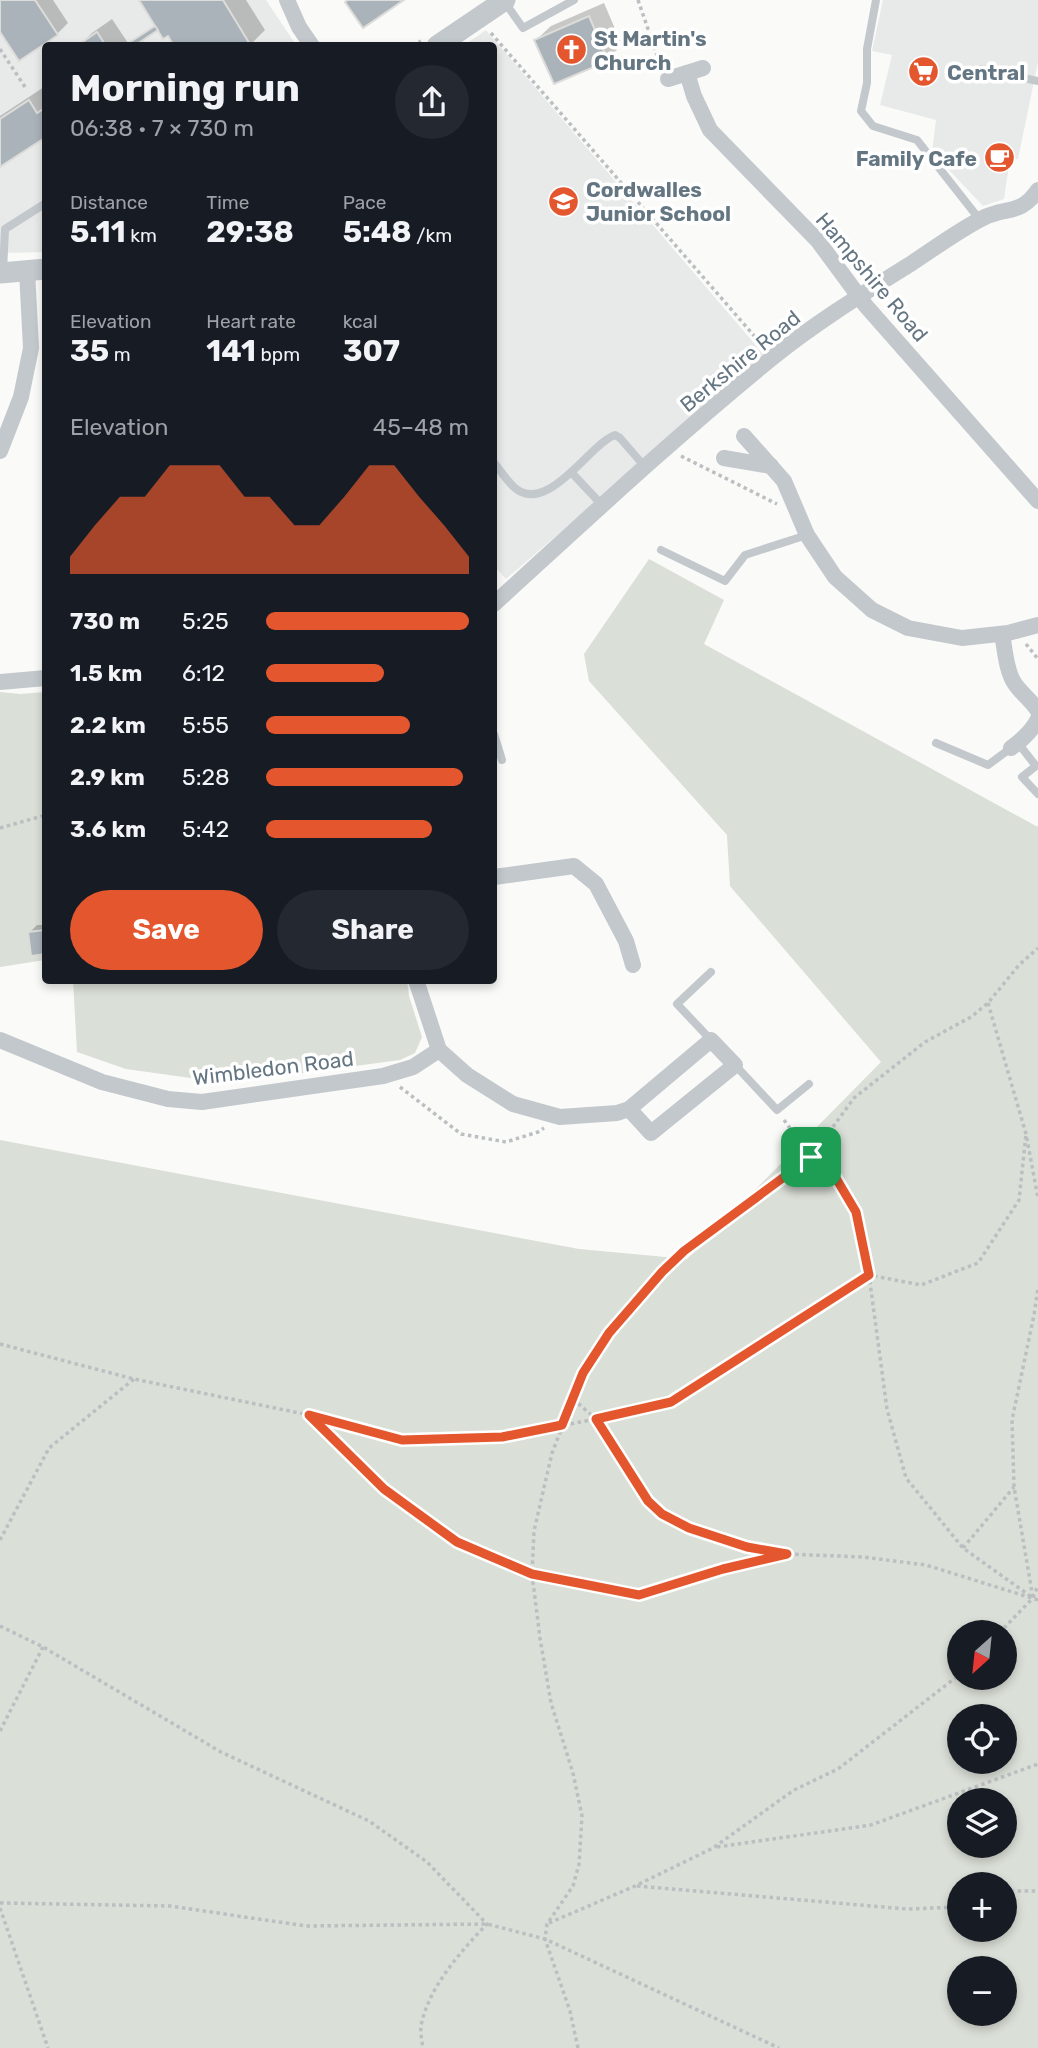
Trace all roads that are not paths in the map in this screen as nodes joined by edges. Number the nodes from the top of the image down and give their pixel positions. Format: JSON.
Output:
{"nodes":[{"id":1,"x":288,"y":0,"type":"edge"},
{"id":2,"x":504,"y":0,"type":"edge"},
{"id":3,"x":574,"y":0,"type":"edge"},
{"id":4,"x":876,"y":0,"type":"edge"},
{"id":5,"x":309,"y":42,"type":"edge"},
{"id":6,"x":443,"y":42,"type":"edge"},
{"id":7,"x":703,"y":68,"type":"dead end"},
{"id":8,"x":981,"y":69,"type":"dead end"},
{"id":9,"x":687,"y":73,"type":"junction"},
{"id":10,"x":668,"y":79,"type":"road end"},
{"id":11,"x":1038,"y":80,"type":"edge"},
{"id":12,"x":1036,"y":198,"type":"edge"},
{"id":13,"x":42,"y":206,"type":"edge"},
{"id":14,"x":980,"y":220,"type":"junction"},
{"id":15,"x":36,"y":270,"type":"edge"},
{"id":16,"x":1,"y":273,"type":"edge"},
{"id":17,"x":858,"y":297,"type":"junction"},
{"id":18,"x":744,"y":436,"type":"dead end"},
{"id":19,"x":0,"y":451,"type":"edge"},
{"id":20,"x":724,"y":458,"type":"dead end"},
{"id":21,"x":771,"y":466,"type":"junction"},
{"id":22,"x":497,"y":467,"type":"edge"},
{"id":23,"x":646,"y":468,"type":"junction"},
{"id":24,"x":571,"y":472,"type":"junction"},
{"id":25,"x":1038,"y":501,"type":"edge"},
{"id":26,"x":602,"y":505,"type":"junction"},
{"id":27,"x":807,"y":535,"type":"junction"},
{"id":28,"x":661,"y":550,"type":"dead end"},
{"id":29,"x":497,"y":601,"type":"edge"},
{"id":30,"x":1038,"y":625,"type":"edge"},
{"id":31,"x":1002,"y":634,"type":"junction"},
{"id":32,"x":42,"y":678,"type":"edge"},
{"id":33,"x":0,"y":682,"type":"edge"},
{"id":34,"x":1038,"y":711,"type":"edge"},
{"id":35,"x":1038,"y":719,"type":"edge"},
{"id":36,"x":936,"y":743,"type":"dead end"},
{"id":37,"x":497,"y":744,"type":"edge"},
{"id":38,"x":1014,"y":745,"type":"junction"},
{"id":39,"x":502,"y":760,"type":"dead end"},
{"id":40,"x":1038,"y":794,"type":"edge"},
{"id":41,"x":497,"y":877,"type":"edge"},
{"id":42,"x":632,"y":965,"type":"dead end"},
{"id":43,"x":711,"y":972,"type":"dead end"},
{"id":44,"x":417,"y":984,"type":"edge"},
{"id":45,"x":0,"y":1040,"type":"edge"},
{"id":46,"x":711,"y":1040,"type":"junction"},
{"id":47,"x":439,"y":1050,"type":"junction"},
{"id":48,"x":735,"y":1065,"type":"junction"},
{"id":49,"x":809,"y":1084,"type":"dead end"},
{"id":50,"x":629,"y":1109,"type":"junction"}],
"edges":[{"from":1,"to":5,"type":"street"},
{"from":2,"to":3,"type":"lane"},
{"from":2,"to":6,"type":"street"},
{"from":4,"to":14,"type":"lane"},
{"from":7,"to":9,"type":"street"},
{"from":8,"to":11,"type":"lane"},
{"from":9,"to":10,"type":"street"},
{"from":9,"to":17,"type":"street","name":"Hampshire Road"},
{"from":12,"to":14,"type":"street","name":"Berkshire Road"},
{"from":13,"to":16,"type":"lane"},
{"from":14,"to":17,"type":"street","name":"Berkshire Road"},
{"from":15,"to":16,"type":"street"},
{"from":15,"to":19,"type":"street"},
{"from":17,"to":23,"type":"street","name":"Berkshire Road"},
{"from":17,"to":25,"type":"street","name":"Hampshire Road"},
{"from":18,"to":21,"type":"street"},
{"from":20,"to":21,"type":"street"},
{"from":21,"to":27,"type":"street"},
{"from":22,"to":24,"type":"lane"},
{"from":23,"to":24,"type":"lane"},
{"from":23,"to":26,"type":"street","name":"Berkshire Road"},
{"from":24,"to":26,"type":"lane"},
{"from":26,"to":29,"type":"street","name":"Berkshire Road"},
{"from":27,"to":28,"type":"lane"},
{"from":27,"to":31,"type":"street"},
{"from":30,"to":31,"type":"street"},
{"from":31,"to":34,"type":"street"},
{"from":32,"to":33,"type":"street"},
{"from":35,"to":38,"type":"street"},
{"from":36,"to":38,"type":"lane"},
{"from":37,"to":39,"type":"lane"},
{"from":38,"to":40,"type":"lane"},
{"from":41,"to":42,"type":"street"},
{"from":43,"to":46,"type":"lane"},
{"from":44,"to":47,"type":"street"},
{"from":45,"to":47,"type":"street","name":"Wimbledon Road"},
{"from":46,"to":48,"type":"street"},
{"from":46,"to":50,"type":"street"},
{"from":47,"to":50,"type":"street"},
{"from":48,"to":49,"type":"lane"},
{"from":48,"to":50,"type":"street"}]}
